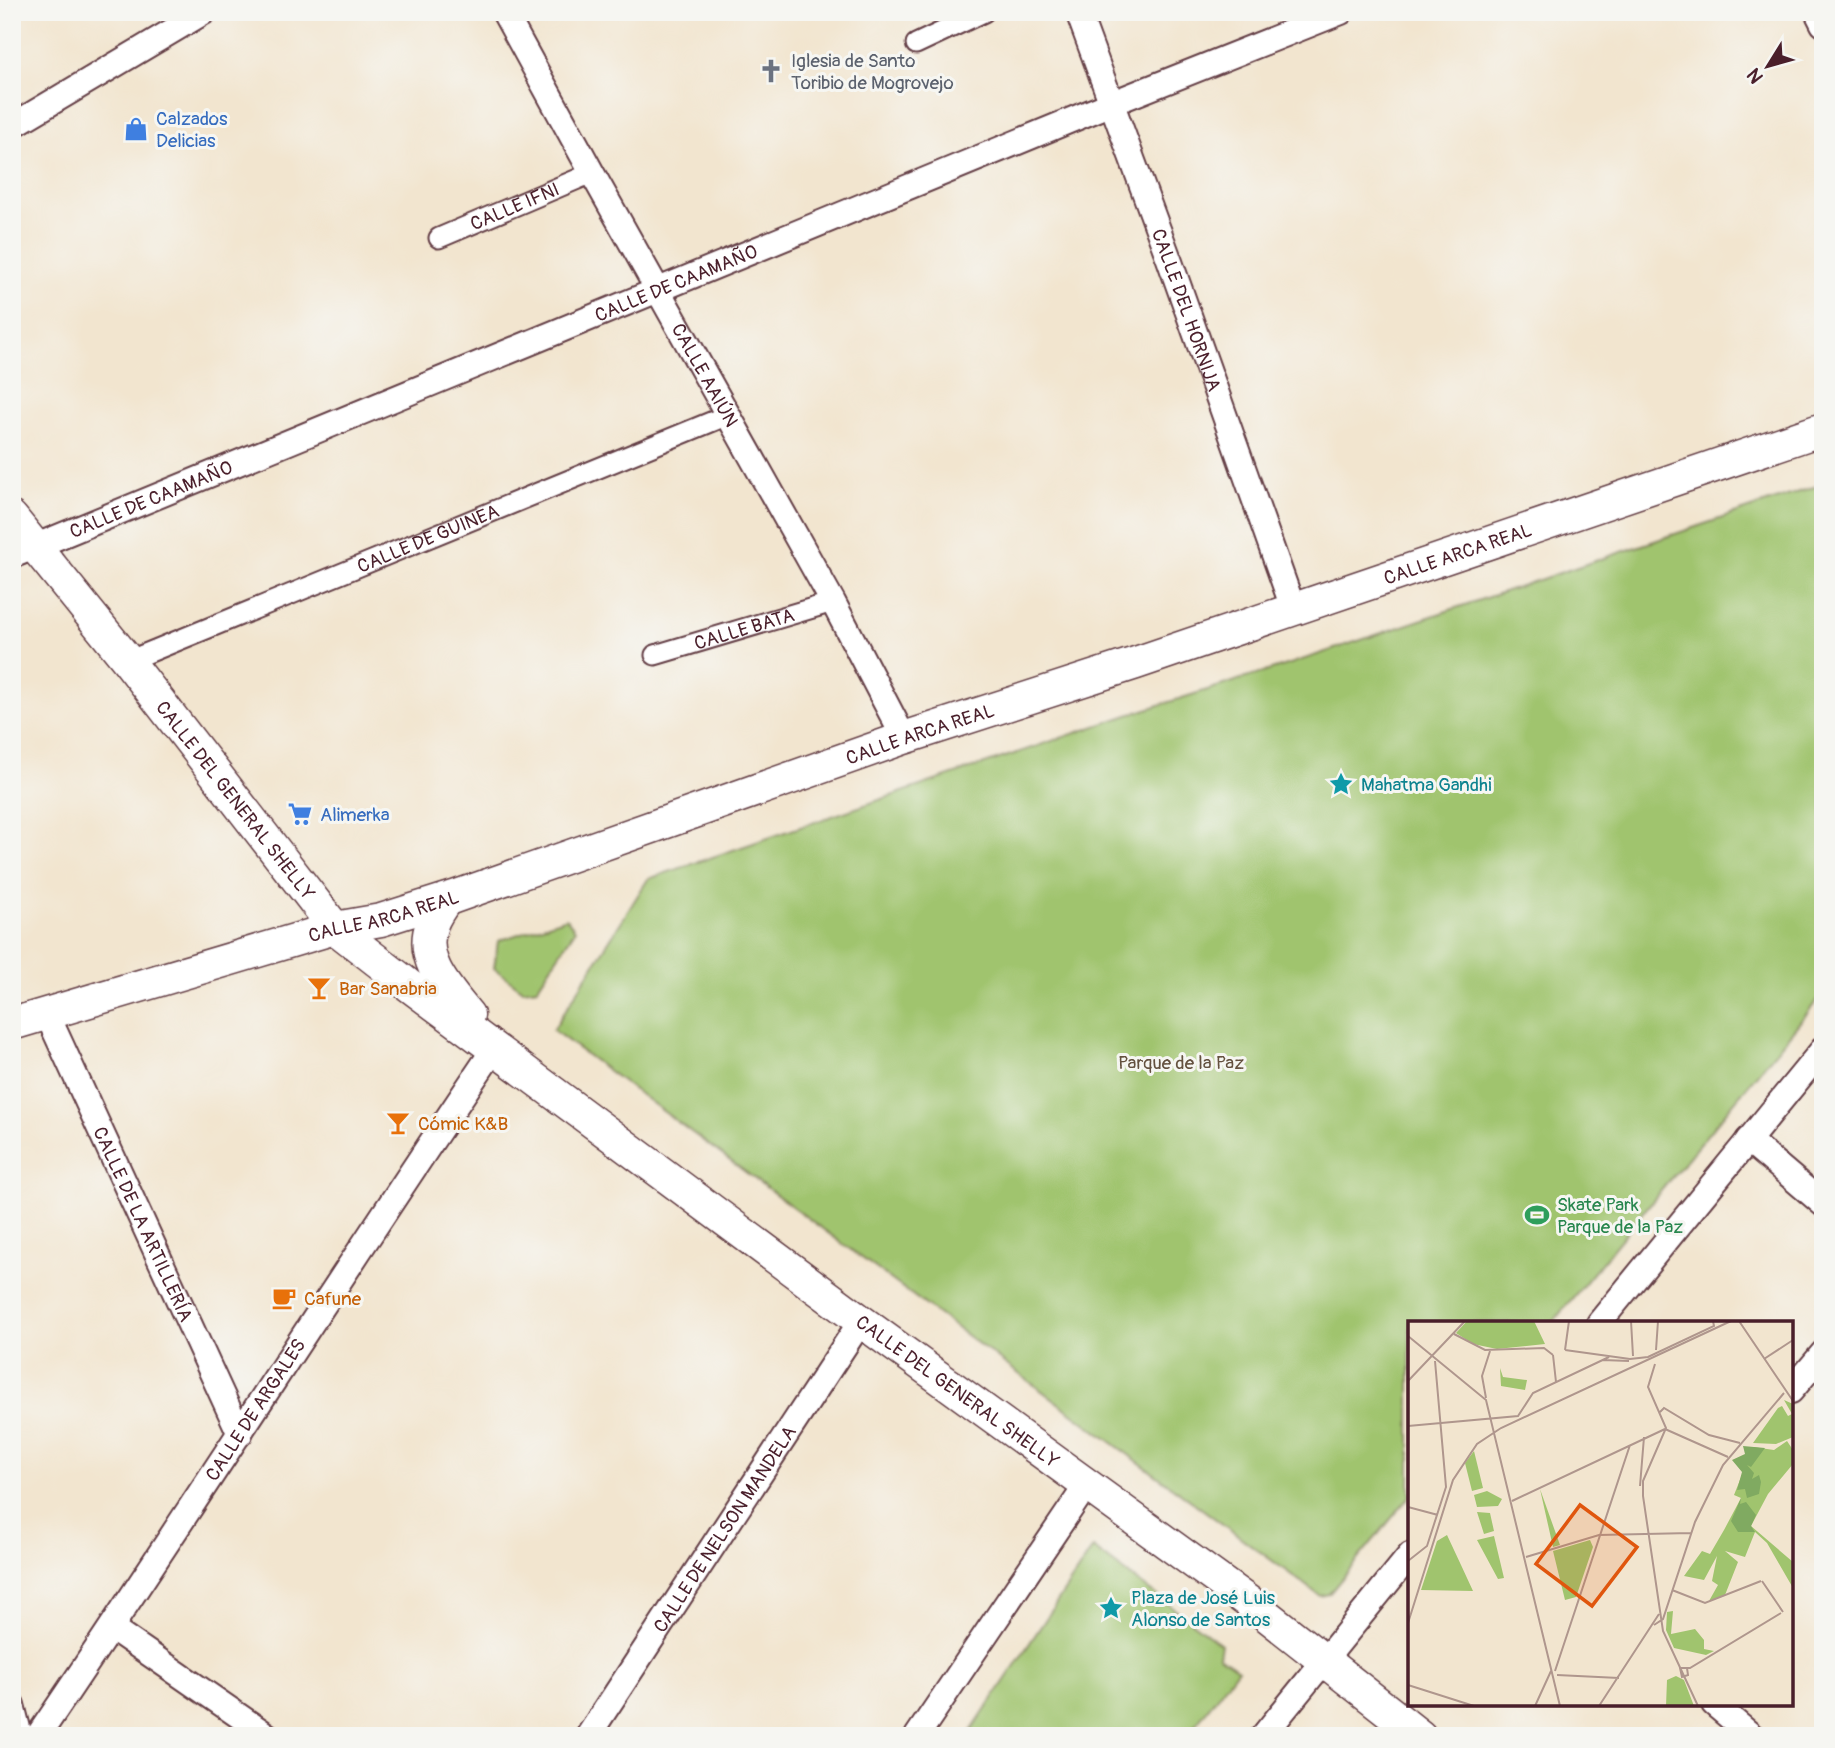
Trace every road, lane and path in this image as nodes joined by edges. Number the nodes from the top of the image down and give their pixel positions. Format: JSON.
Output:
{"nodes":[{"id":1,"x":204,"y":12,"type":"edge"},
{"id":2,"x":504,"y":12,"type":"edge"},
{"id":3,"x":984,"y":12,"type":"edge"},
{"id":4,"x":1078,"y":12,"type":"edge"},
{"id":5,"x":1341,"y":12,"type":"edge"},
{"id":6,"x":1817,"y":12,"type":"edge"},
{"id":7,"x":1823,"y":24,"type":"edge"},
{"id":8,"x":916,"y":44,"type":"dead end"},
{"id":9,"x":1110,"y":104,"type":"junction"},
{"id":10,"x":12,"y":126,"type":"edge"},
{"id":11,"x":592,"y":173,"type":"junction"},
{"id":12,"x":439,"y":238,"type":"dead end"},
{"id":13,"x":658,"y":292,"type":"junction"},
{"id":14,"x":728,"y":415,"type":"junction"},
{"id":15,"x":1823,"y":429,"type":"edge"},
{"id":16,"x":12,"y":518,"type":"edge"},
{"id":17,"x":24,"y":552,"type":"edge"},
{"id":18,"x":833,"y":602,"type":"junction"},
{"id":19,"x":1293,"y":608,"type":"junction"},
{"id":20,"x":655,"y":655,"type":"dead end"},
{"id":21,"x":128,"y":661,"type":"junction"},
{"id":22,"x":904,"y":738,"type":"junction"},
{"id":23,"x":446,"y":900,"type":"junction"},
{"id":24,"x":335,"y":928,"type":"junction"},
{"id":25,"x":47,"y":1014,"type":"junction"},
{"id":26,"x":12,"y":1024,"type":"edge"},
{"id":27,"x":494,"y":1048,"type":"junction"},
{"id":28,"x":1823,"y":1049,"type":"edge"},
{"id":29,"x":1748,"y":1140,"type":"junction"},
{"id":30,"x":1823,"y":1204,"type":"edge"},
{"id":31,"x":860,"y":1321,"type":"junction"},
{"id":32,"x":1601,"y":1321,"type":"edge"},
{"id":33,"x":1823,"y":1353,"type":"edge"},
{"id":34,"x":1793,"y":1389,"type":"edge"},
{"id":35,"x":240,"y":1434,"type":"junction"},
{"id":36,"x":1086,"y":1486,"type":"junction"},
{"id":37,"x":1408,"y":1557,"type":"edge"},
{"id":38,"x":112,"y":1628,"type":"junction"},
{"id":39,"x":1324,"y":1660,"type":"junction"},
{"id":40,"x":12,"y":1705,"type":"edge"},
{"id":41,"x":1716,"y":1706,"type":"edge"},
{"id":42,"x":20,"y":1736,"type":"edge"},
{"id":43,"x":38,"y":1736,"type":"edge"},
{"id":44,"x":268,"y":1736,"type":"edge"},
{"id":45,"x":588,"y":1736,"type":"edge"},
{"id":46,"x":917,"y":1736,"type":"edge"},
{"id":47,"x":1263,"y":1736,"type":"edge"},
{"id":48,"x":1420,"y":1736,"type":"edge"},
{"id":49,"x":1752,"y":1736,"type":"edge"}],
"edges":[{"from":1,"to":10,"type":"street"},
{"from":2,"to":11,"type":"street","name":"CALLE AAIÚN"},
{"from":3,"to":8,"type":"street"},
{"from":4,"to":9,"type":"street","name":"CALLE DEL HORNIJA"},
{"from":5,"to":9,"type":"street","name":"CALLE DE CAAMAÑO"},
{"from":6,"to":7,"type":"street"},
{"from":9,"to":13,"type":"street","name":"CALLE DE CAAMAÑO"},
{"from":9,"to":19,"type":"street","name":"CALLE DEL HORNIJA"},
{"from":11,"to":12,"type":"street","name":"CALLE IFNI"},
{"from":11,"to":13,"type":"street","name":"CALLE AAIÚN"},
{"from":13,"to":14,"type":"street","name":"CALLE AAIÚN"},
{"from":13,"to":17,"type":"street","name":"CALLE DE CAAMAÑO"},
{"from":14,"to":18,"type":"street","name":"CALLE AAIÚN"},
{"from":14,"to":21,"type":"street","name":"CALLE DE GUINEA"},
{"from":15,"to":19,"type":"street","name":"CALLE ARCA REAL"},
{"from":16,"to":17,"type":"street","name":"CALLE DEL GENERAL SHELLY"},
{"from":17,"to":21,"type":"street","name":"CALLE DEL GENERAL SHELLY"},
{"from":18,"to":20,"type":"street","name":"CALLE BATA"},
{"from":18,"to":22,"type":"street","name":"CALLE AAIÚN"},
{"from":19,"to":22,"type":"street","name":"CALLE ARCA REAL"},
{"from":21,"to":24,"type":"street","name":"CALLE DEL GENERAL SHELLY"},
{"from":22,"to":23,"type":"street","name":"CALLE ARCA REAL"},
{"from":23,"to":24,"type":"street","name":"CALLE ARCA REAL"},
{"from":23,"to":27,"type":"street","name":"CALLE DEL GENERAL SHELLY"},
{"from":24,"to":25,"type":"street","name":"CALLE ARCA REAL"},
{"from":24,"to":27,"type":"street","name":"CALLE DEL GENERAL SHELLY"},
{"from":25,"to":26,"type":"street","name":"CALLE ARCA REAL"},
{"from":25,"to":35,"type":"street","name":"CALLE DE LA ARTILLERÍA"},
{"from":27,"to":31,"type":"street","name":"CALLE DEL GENERAL SHELLY"},
{"from":27,"to":35,"type":"street","name":"CALLE DE ARGALES"},
{"from":28,"to":29,"type":"street"},
{"from":29,"to":30,"type":"street"},
{"from":29,"to":32,"type":"street"},
{"from":31,"to":36,"type":"street","name":"CALLE DEL GENERAL SHELLY"},
{"from":31,"to":45,"type":"street","name":"CALLE DE NELSON MANDELA"},
{"from":33,"to":34,"type":"street"},
{"from":35,"to":38,"type":"street","name":"CALLE DE ARGALES"},
{"from":36,"to":39,"type":"street","name":"CALLE DEL GENERAL SHELLY"},
{"from":36,"to":46,"type":"street"},
{"from":37,"to":39,"type":"street"},
{"from":38,"to":43,"type":"street","name":"CALLE DE ARGALES"},
{"from":38,"to":44,"type":"street"},
{"from":39,"to":47,"type":"street"},
{"from":39,"to":48,"type":"street","name":"CALLE DEL GENERAL SHELLY"},
{"from":40,"to":42,"type":"street"},
{"from":41,"to":49,"type":"street"}]}
